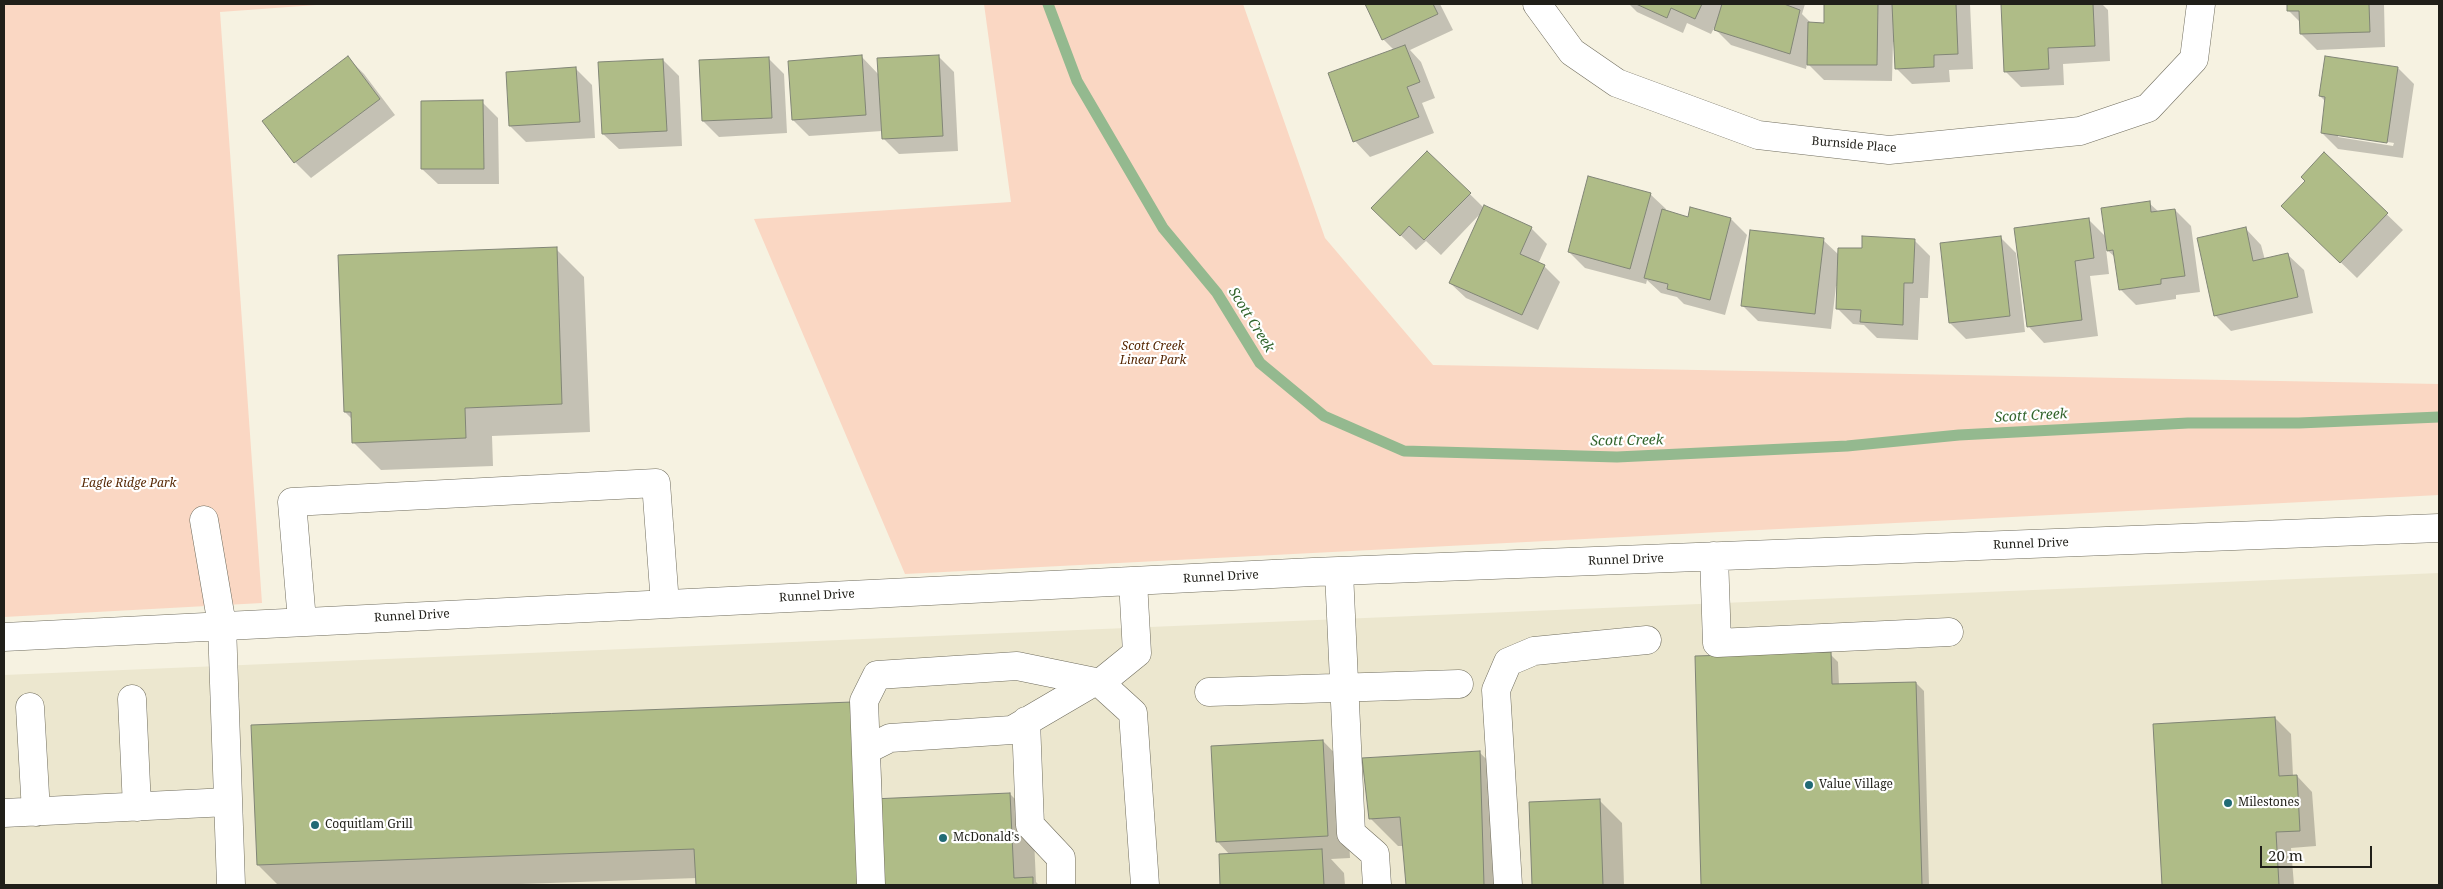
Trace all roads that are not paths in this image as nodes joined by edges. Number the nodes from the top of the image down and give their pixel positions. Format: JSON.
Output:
{"nodes":[{"id":1,"x":1537,"y":4,"type":"edge"},
{"id":2,"x":2201,"y":4,"type":"edge"},
{"id":3,"x":204,"y":520,"type":"dead end"},
{"id":4,"x":2439,"y":528,"type":"edge"},
{"id":5,"x":1714,"y":556,"type":"junction"},
{"id":6,"x":1339,"y":572,"type":"junction"},
{"id":7,"x":1134,"y":581,"type":"junction"},
{"id":8,"x":665,"y":604,"type":"junction"},
{"id":9,"x":302,"y":621,"type":"junction"},
{"id":10,"x":222,"y":625,"type":"junction"},
{"id":11,"x":1949,"y":632,"type":"dead end"},
{"id":12,"x":4,"y":637,"type":"edge"},
{"id":13,"x":1648,"y":640,"type":"dead end"},
{"id":14,"x":1097,"y":682,"type":"junction"},
{"id":15,"x":1458,"y":684,"type":"dead end"},
{"id":16,"x":1345,"y":686,"type":"junction"},
{"id":17,"x":1209,"y":692,"type":"dead end"},
{"id":18,"x":132,"y":699,"type":"dead end"},
{"id":19,"x":30,"y":707,"type":"dead end"},
{"id":20,"x":1026,"y":721,"type":"junction"},
{"id":21,"x":866,"y":750,"type":"junction"},
{"id":22,"x":228,"y":802,"type":"junction"},
{"id":23,"x":136,"y":807,"type":"junction"},
{"id":24,"x":36,"y":812,"type":"junction"},
{"id":25,"x":4,"y":813,"type":"edge"},
{"id":26,"x":231,"y":885,"type":"edge"},
{"id":27,"x":871,"y":885,"type":"edge"},
{"id":28,"x":1061,"y":885,"type":"edge"},
{"id":29,"x":1145,"y":885,"type":"edge"},
{"id":30,"x":1377,"y":885,"type":"edge"},
{"id":31,"x":1508,"y":885,"type":"edge"}],
"edges":[{"from":1,"to":2,"type":"street","name":"Burnside Place"},
{"from":3,"to":10,"type":"street"},
{"from":4,"to":5,"type":"street","name":"Runnel Drive"},
{"from":5,"to":6,"type":"street","name":"Runnel Drive"},
{"from":5,"to":11,"type":"street"},
{"from":6,"to":7,"type":"street","name":"Runnel Drive"},
{"from":6,"to":16,"type":"street"},
{"from":7,"to":8,"type":"street","name":"Runnel Drive"},
{"from":7,"to":14,"type":"street"},
{"from":8,"to":9,"type":"street","name":"Runnel Drive"},
{"from":8,"to":9,"type":"street"},
{"from":9,"to":10,"type":"street","name":"Runnel Drive"},
{"from":10,"to":12,"type":"street","name":"Runnel Drive"},
{"from":10,"to":22,"type":"street"},
{"from":13,"to":31,"type":"street"},
{"from":14,"to":20,"type":"street"},
{"from":14,"to":21,"type":"street"},
{"from":14,"to":29,"type":"street"},
{"from":15,"to":16,"type":"street"},
{"from":16,"to":17,"type":"street"},
{"from":16,"to":30,"type":"street"},
{"from":18,"to":23,"type":"street"},
{"from":19,"to":24,"type":"street"},
{"from":20,"to":21,"type":"street"},
{"from":20,"to":28,"type":"street"},
{"from":21,"to":27,"type":"street"},
{"from":22,"to":23,"type":"street"},
{"from":22,"to":26,"type":"street"},
{"from":23,"to":24,"type":"street"},
{"from":24,"to":25,"type":"street"}]}
